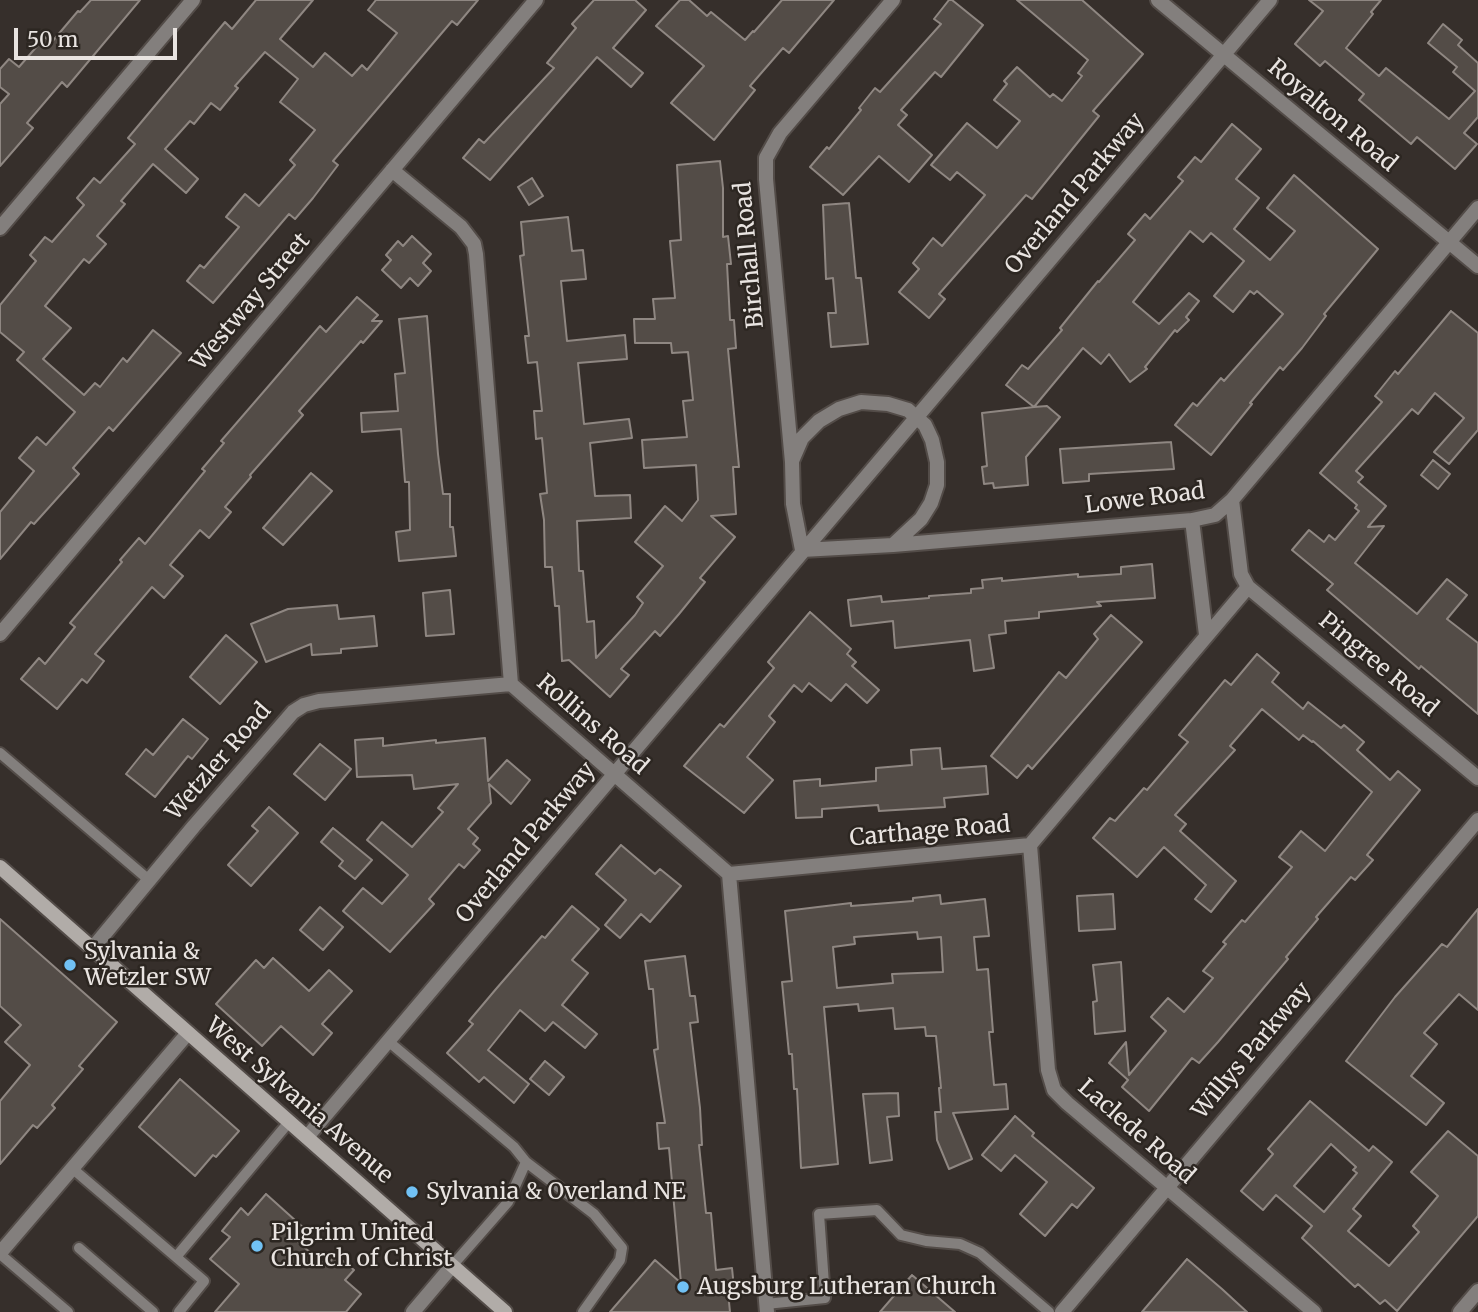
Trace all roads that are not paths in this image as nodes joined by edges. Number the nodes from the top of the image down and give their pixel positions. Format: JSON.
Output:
{"nodes":[{"id":1,"x":193,"y":0,"type":"edge"},
{"id":2,"x":536,"y":0,"type":"edge"},
{"id":3,"x":893,"y":0,"type":"edge"},
{"id":4,"x":1158,"y":0,"type":"edge"},
{"id":5,"x":1270,"y":0,"type":"edge"},
{"id":6,"x":1223,"y":55,"type":"junction"},
{"id":7,"x":392,"y":170,"type":"junction"},
{"id":8,"x":1478,"y":208,"type":"edge"},
{"id":9,"x":0,"y":228,"type":"edge"},
{"id":10,"x":1449,"y":242,"type":"junction"},
{"id":11,"x":1478,"y":266,"type":"edge"},
{"id":12,"x":916,"y":418,"type":"junction"},
{"id":13,"x":792,"y":462,"type":"junction"},
{"id":14,"x":1232,"y":500,"type":"junction"},
{"id":15,"x":1192,"y":520,"type":"junction"},
{"id":16,"x":892,"y":545,"type":"junction"},
{"id":17,"x":802,"y":550,"type":"junction"},
{"id":18,"x":1248,"y":587,"type":"junction"},
{"id":19,"x":0,"y":634,"type":"edge"},
{"id":20,"x":1206,"y":635,"type":"junction"},
{"id":21,"x":511,"y":684,"type":"junction"},
{"id":22,"x":0,"y":753,"type":"edge"},
{"id":23,"x":615,"y":774,"type":"junction"},
{"id":24,"x":1478,"y":778,"type":"edge"},
{"id":25,"x":1478,"y":820,"type":"edge"},
{"id":26,"x":1030,"y":845,"type":"junction"},
{"id":27,"x":0,"y":867,"type":"edge"},
{"id":28,"x":729,"y":874,"type":"junction"},
{"id":29,"x":149,"y":880,"type":"junction"},
{"id":30,"x":92,"y":949,"type":"junction"},
{"id":31,"x":188,"y":1033,"type":"junction"},
{"id":32,"x":388,"y":1041,"type":"junction"},
{"id":33,"x":289,"y":1122,"type":"junction"},
{"id":34,"x":307,"y":1137,"type":"junction"},
{"id":35,"x":526,"y":1162,"type":"junction"},
{"id":36,"x":73,"y":1169,"type":"junction"},
{"id":37,"x":1166,"y":1188,"type":"junction"},
{"id":38,"x":79,"y":1248,"type":"dead end"},
{"id":39,"x":0,"y":1253,"type":"edge"},
{"id":40,"x":176,"y":1257,"type":"junction"},
{"id":41,"x":452,"y":1266,"type":"junction"},
{"id":42,"x":1478,"y":1291,"type":"edge"},
{"id":43,"x":766,"y":1308,"type":"edge"},
{"id":44,"x":68,"y":1312,"type":"edge"},
{"id":45,"x":153,"y":1312,"type":"edge"},
{"id":46,"x":179,"y":1312,"type":"edge"},
{"id":47,"x":412,"y":1312,"type":"edge"},
{"id":48,"x":505,"y":1312,"type":"edge"},
{"id":49,"x":583,"y":1312,"type":"edge"},
{"id":50,"x":1049,"y":1312,"type":"edge"},
{"id":51,"x":1062,"y":1312,"type":"edge"},
{"id":52,"x":1314,"y":1312,"type":"edge"},
{"id":53,"x":1460,"y":1312,"type":"edge"}],
"edges":[{"from":1,"to":9,"type":"street"},
{"from":2,"to":7,"type":"street","name":"Westway Street"},
{"from":3,"to":13,"type":"street","name":"Birchall Road"},
{"from":4,"to":6,"type":"street","name":"Royalton Road"},
{"from":5,"to":6,"type":"street","name":"Overland Parkway"},
{"from":6,"to":10,"type":"street","name":"Royalton Road"},
{"from":6,"to":12,"type":"street","name":"Overland Parkway"},
{"from":7,"to":19,"type":"street","name":"Westway Street"},
{"from":7,"to":21,"type":"street","name":"Rollins Road"},
{"from":8,"to":10,"type":"street","name":"Lowe Road"},
{"from":10,"to":11,"type":"street","name":"Royalton Road"},
{"from":10,"to":14,"type":"street","name":"Lowe Road"},
{"from":12,"to":13,"type":"street"},
{"from":12,"to":16,"type":"street"},
{"from":12,"to":17,"type":"street","name":"Overland Parkway"},
{"from":13,"to":17,"type":"street","name":"Birchall Road"},
{"from":14,"to":15,"type":"street","name":"Lowe Road"},
{"from":14,"to":18,"type":"street"},
{"from":15,"to":16,"type":"street","name":"Lowe Road"},
{"from":15,"to":20,"type":"street"},
{"from":16,"to":17,"type":"street","name":"Lowe Road"},
{"from":17,"to":23,"type":"street","name":"Overland Parkway"},
{"from":18,"to":20,"type":"street"},
{"from":18,"to":24,"type":"street","name":"Pingree Road"},
{"from":20,"to":26,"type":"street","name":"Carthage Road"},
{"from":21,"to":23,"type":"street","name":"Rollins Road"},
{"from":21,"to":29,"type":"street","name":"Wetzler Road"},
{"from":22,"to":29,"type":"lane"},
{"from":23,"to":28,"type":"street","name":"Rollins Road"},
{"from":23,"to":32,"type":"street","name":"Overland Parkway"},
{"from":25,"to":37,"type":"street","name":"Willys Parkway"},
{"from":26,"to":28,"type":"street","name":"Carthage Road"},
{"from":26,"to":37,"type":"street","name":"Laclede Road"},
{"from":27,"to":30,"type":"main road","name":"West Sylvania Avenue"},
{"from":28,"to":43,"type":"street"},
{"from":29,"to":30,"type":"street","name":"Wetzler Road"},
{"from":30,"to":31,"type":"main road","name":"West Sylvania Avenue"},
{"from":31,"to":33,"type":"main road","name":"West Sylvania Avenue"},
{"from":31,"to":36,"type":"street"},
{"from":32,"to":34,"type":"street","name":"Overland Parkway"},
{"from":32,"to":35,"type":"lane"},
{"from":33,"to":34,"type":"main road","name":"West Sylvania Avenue"},
{"from":33,"to":40,"type":"lane"},
{"from":34,"to":41,"type":"main road","name":"West Sylvania Avenue"},
{"from":35,"to":41,"type":"lane"},
{"from":35,"to":49,"type":"lane"},
{"from":36,"to":39,"type":"street"},
{"from":36,"to":40,"type":"lane"},
{"from":37,"to":51,"type":"street","name":"Willys Parkway"},
{"from":37,"to":52,"type":"street","name":"Laclede Road"},
{"from":38,"to":45,"type":"lane"},
{"from":39,"to":44,"type":"lane"},
{"from":40,"to":46,"type":"lane"},
{"from":41,"to":47,"type":"street"},
{"from":41,"to":48,"type":"main road","name":"West Sylvania Avenue"},
{"from":42,"to":53,"type":"street"},
{"from":43,"to":50,"type":"lane"}]}
